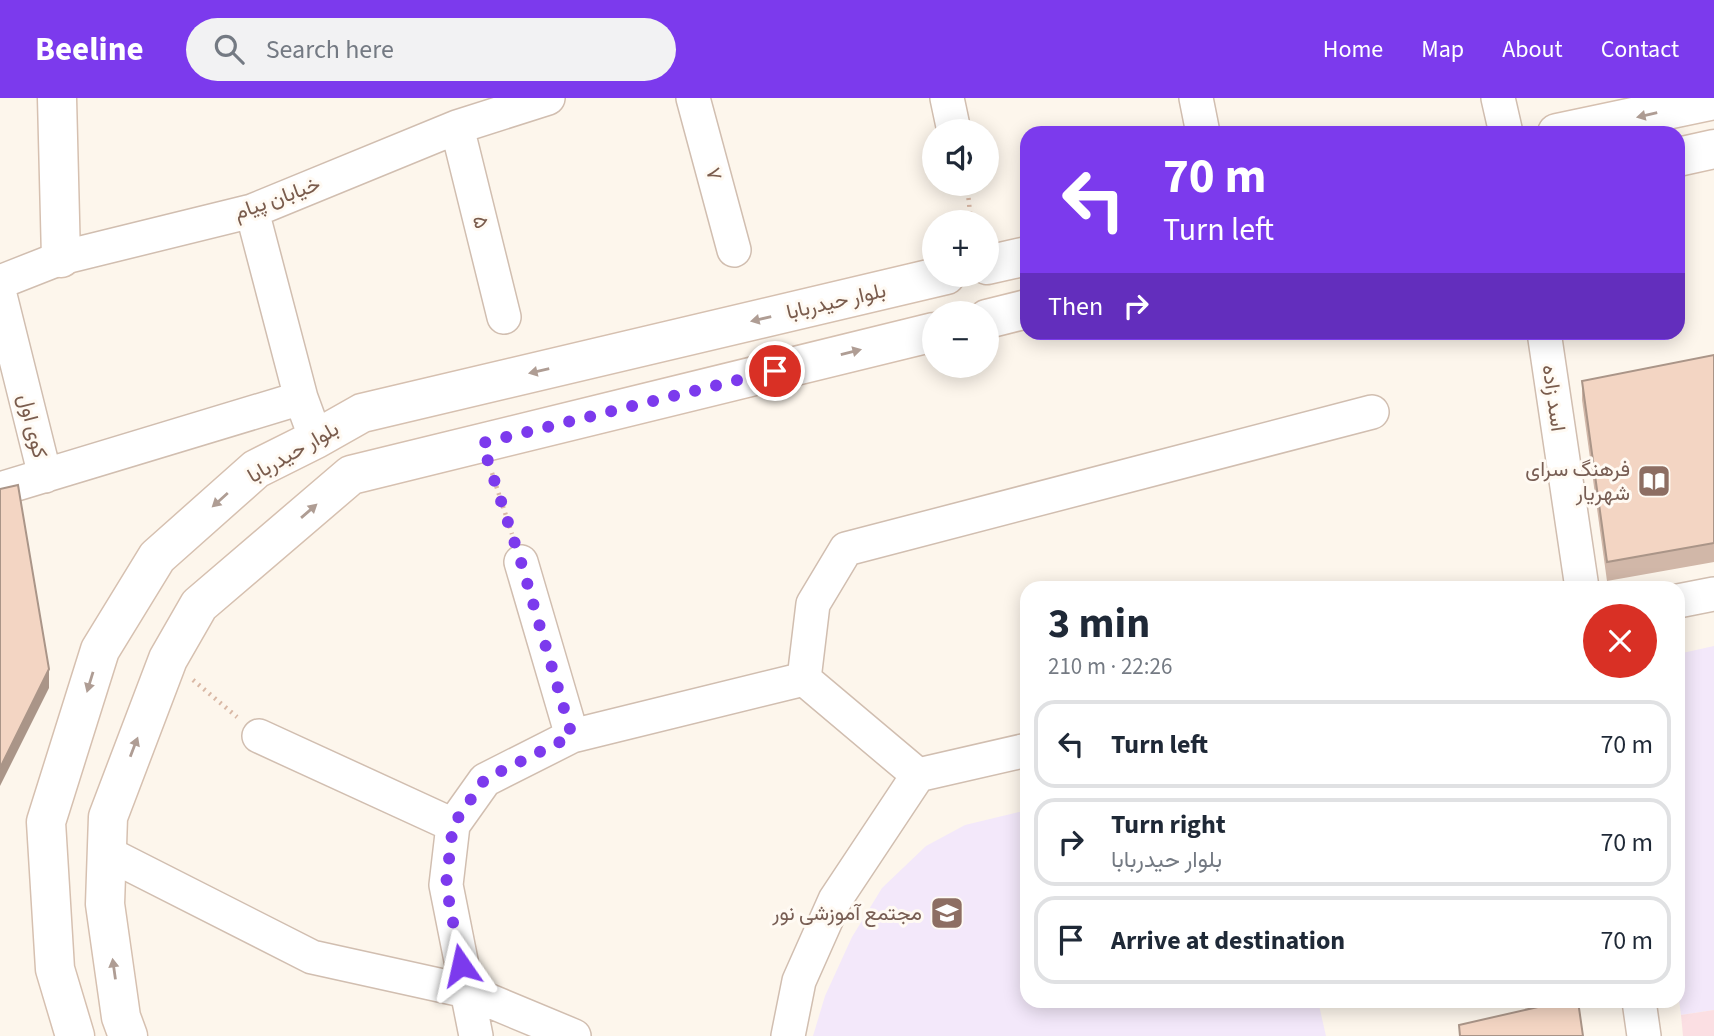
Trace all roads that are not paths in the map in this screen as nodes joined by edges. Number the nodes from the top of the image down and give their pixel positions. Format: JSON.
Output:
{"nodes":[{"id":1,"x":57,"y":98,"type":"edge"},
{"id":2,"x":548,"y":98,"type":"edge"},
{"id":3,"x":693,"y":98,"type":"edge"},
{"id":4,"x":947,"y":98,"type":"edge"},
{"id":5,"x":1196,"y":98,"type":"edge"},
{"id":6,"x":1498,"y":98,"type":"edge"},
{"id":7,"x":1714,"y":100,"type":"edge"},
{"id":8,"x":951,"y":119,"type":"edge"},
{"id":9,"x":1202,"y":126,"type":"edge"},
{"id":10,"x":1504,"y":126,"type":"edge"},
{"id":11,"x":1590,"y":126,"type":"edge"},
{"id":12,"x":457,"y":127,"type":"junction"},
{"id":13,"x":1714,"y":149,"type":"edge"},
{"id":14,"x":1685,"y":155,"type":"edge"},
{"id":15,"x":252,"y":211,"type":"junction"},
{"id":16,"x":734,"y":250,"type":"dead end"},
{"id":17,"x":61,"y":258,"type":"junction"},
{"id":18,"x":1020,"y":258,"type":"edge"},
{"id":19,"x":999,"y":262,"type":"edge"},
{"id":20,"x":922,"y":281,"type":"edge"},
{"id":21,"x":0,"y":282,"type":"edge"},
{"id":22,"x":0,"y":295,"type":"edge"},
{"id":23,"x":1020,"y":311,"type":"edge"},
{"id":24,"x":999,"y":316,"type":"edge"},
{"id":25,"x":504,"y":317,"type":"dead end"},
{"id":26,"x":922,"y":335,"type":"edge"},
{"id":27,"x":1545,"y":340,"type":"edge"},
{"id":28,"x":301,"y":398,"type":"junction"},
{"id":29,"x":1372,"y":412,"type":"dead end"},
{"id":30,"x":316,"y":439,"type":"junction"},
{"id":31,"x":45,"y":476,"type":"junction"},
{"id":32,"x":0,"y":489,"type":"edge"},
{"id":33,"x":521,"y":562,"type":"road end"},
{"id":34,"x":1581,"y":581,"type":"edge"},
{"id":35,"x":1714,"y":594,"type":"edge"},
{"id":36,"x":1685,"y":600,"type":"edge"},
{"id":37,"x":804,"y":679,"type":"junction"},
{"id":38,"x":259,"y":736,"type":"road end"},
{"id":39,"x":572,"y":736,"type":"junction"},
{"id":40,"x":1020,"y":752,"type":"edge"},
{"id":41,"x":918,"y":775,"type":"junction"},
{"id":42,"x":453,"y":825,"type":"junction"},
{"id":43,"x":107,"y":853,"type":"junction"},
{"id":44,"x":466,"y":991,"type":"junction"},
{"id":45,"x":1640,"y":1008,"type":"edge"},
{"id":46,"x":75,"y":1036,"type":"edge"},
{"id":47,"x":128,"y":1036,"type":"edge"},
{"id":48,"x":476,"y":1036,"type":"edge"},
{"id":49,"x":574,"y":1036,"type":"edge"},
{"id":50,"x":788,"y":1036,"type":"edge"},
{"id":51,"x":1644,"y":1036,"type":"edge"}],
"edges":[{"from":1,"to":17,"type":"street"},
{"from":2,"to":12,"type":"street","name":"خیابان پیام"},
{"from":3,"to":16,"type":"street","name":"۷"},
{"from":4,"to":8,"type":"street"},
{"from":5,"to":9,"type":"street"},
{"from":6,"to":10,"type":"street"},
{"from":7,"to":11,"type":"street","one_way":true},
{"from":12,"to":15,"type":"street","name":"خیابان پیام"},
{"from":12,"to":25,"type":"street","name":"۵"},
{"from":13,"to":14,"type":"street"},
{"from":15,"to":17,"type":"street","name":"خیابان پیام"},
{"from":15,"to":28,"type":"street"},
{"from":17,"to":21,"type":"street","name":"خیابان پیام"},
{"from":18,"to":19,"type":"street"},
{"from":20,"to":30,"type":"street","name":"بلوار حیدربابا","one_way":true},
{"from":22,"to":31,"type":"street","name":"کوی اول"},
{"from":23,"to":24,"type":"street"},
{"from":43,"to":26,"type":"street","one_way":true},
{"from":27,"to":34,"type":"street","name":"اسد زاده"},
{"from":28,"to":30,"type":"street"},
{"from":28,"to":31,"type":"street"},
{"from":29,"to":37,"type":"street"},
{"from":30,"to":46,"type":"street","name":"بلوار حیدربابا","one_way":true},
{"from":31,"to":32,"type":"street"},
{"from":33,"to":39,"type":"street"},
{"from":35,"to":36,"type":"street"},
{"from":37,"to":39,"type":"street"},
{"from":37,"to":41,"type":"street"},
{"from":38,"to":42,"type":"street"},
{"from":39,"to":42,"type":"street"},
{"from":40,"to":41,"type":"street"},
{"from":41,"to":50,"type":"street"},
{"from":42,"to":44,"type":"street"},
{"from":43,"to":44,"type":"street"},
{"from":47,"to":43,"type":"street","one_way":true},
{"from":44,"to":48,"type":"street"},
{"from":44,"to":49,"type":"street"},
{"from":45,"to":51,"type":"street"}]}
